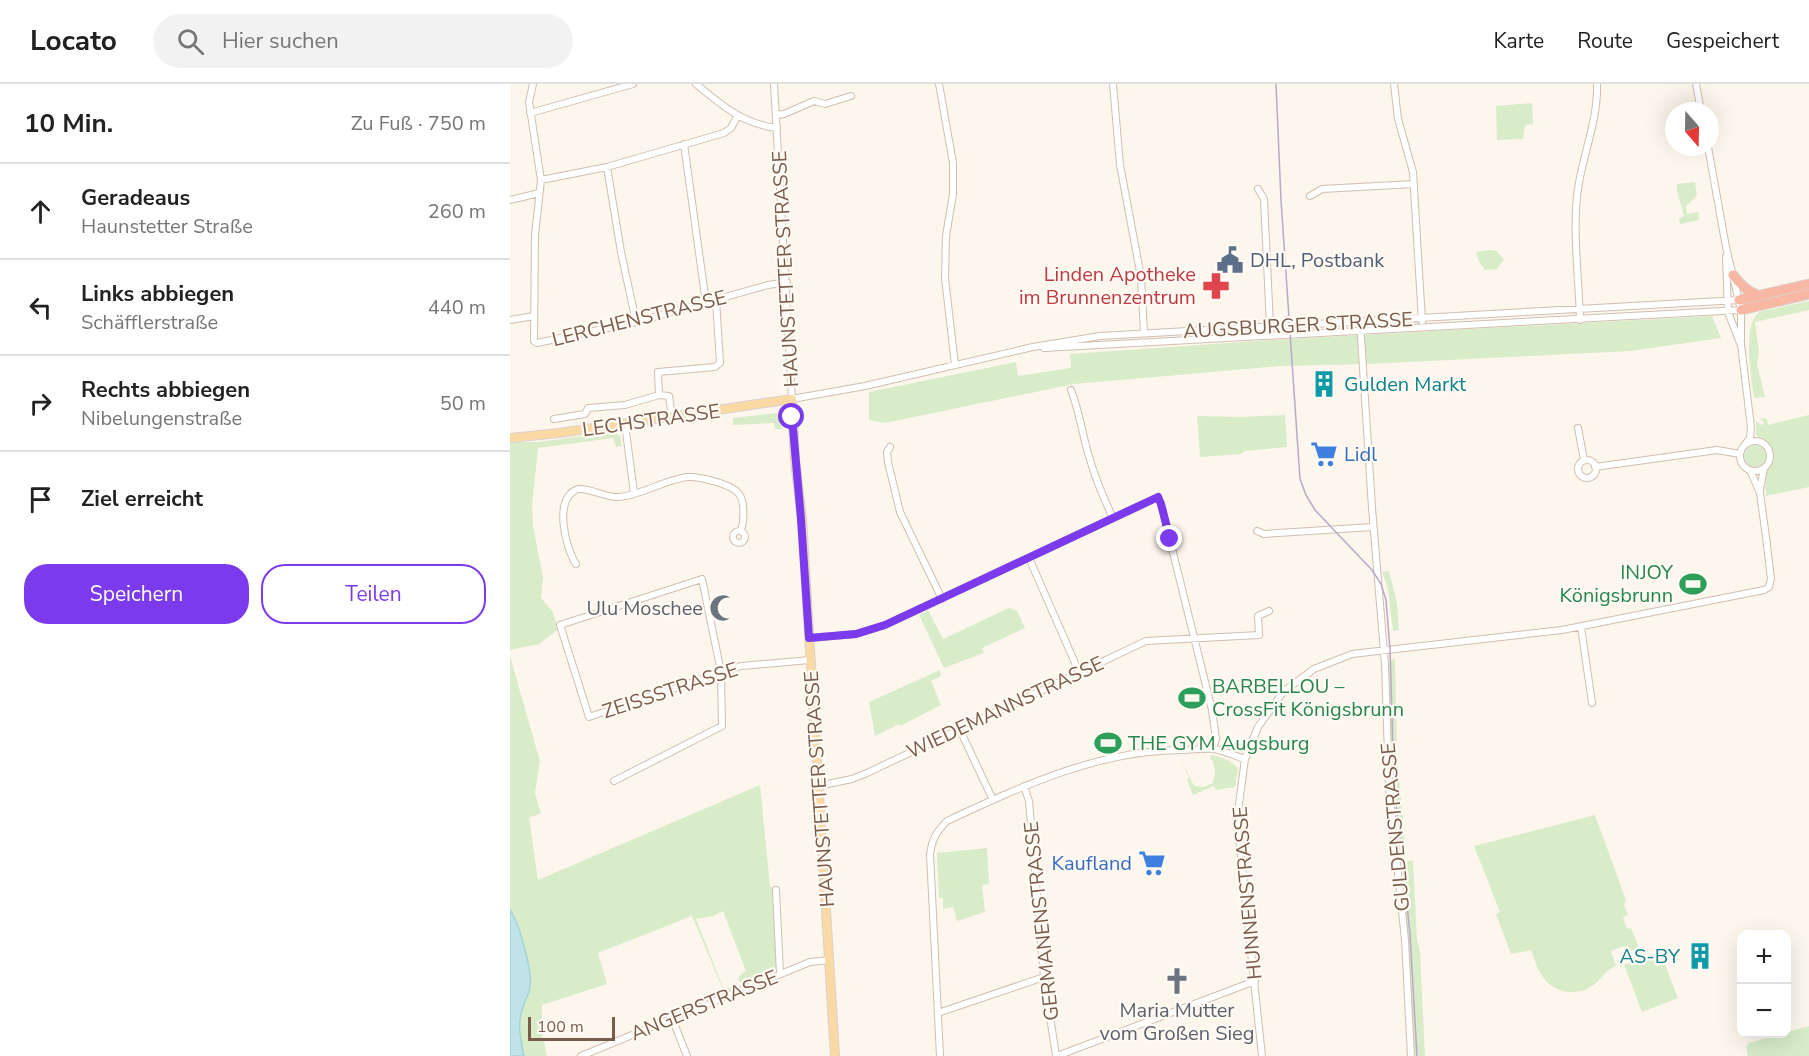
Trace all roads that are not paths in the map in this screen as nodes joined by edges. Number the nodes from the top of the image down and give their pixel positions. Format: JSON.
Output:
{"nodes":[{"id":1,"x":533,"y":84,"type":"edge"},
{"id":2,"x":633,"y":84,"type":"edge"},
{"id":3,"x":696,"y":84,"type":"edge"},
{"id":4,"x":774,"y":84,"type":"edge"},
{"id":5,"x":939,"y":84,"type":"edge"},
{"id":6,"x":1113,"y":84,"type":"edge"},
{"id":7,"x":1394,"y":84,"type":"edge"},
{"id":8,"x":1597,"y":84,"type":"edge"},
{"id":9,"x":1696,"y":84,"type":"edge"},
{"id":10,"x":851,"y":96,"type":"dead end"},
{"id":11,"x":1699,"y":102,"type":"edge"},
{"id":12,"x":530,"y":113,"type":"junction"},
{"id":13,"x":776,"y":115,"type":"junction"},
{"id":14,"x":737,"y":117,"type":"junction"},
{"id":15,"x":777,"y":128,"type":"junction"},
{"id":16,"x":684,"y":144,"type":"junction"},
{"id":17,"x":1710,"y":156,"type":"edge"},
{"id":18,"x":607,"y":166,"type":"junction"},
{"id":19,"x":541,"y":180,"type":"junction"},
{"id":20,"x":1414,"y":184,"type":"junction"},
{"id":21,"x":1258,"y":189,"type":"dead end"},
{"id":22,"x":539,"y":193,"type":"junction"},
{"id":23,"x":1310,"y":196,"type":"dead end"},
{"id":24,"x":510,"y":200,"type":"edge"},
{"id":25,"x":1726,"y":248,"type":"junction"},
{"id":26,"x":1734,"y":275,"type":"junction"},
{"id":27,"x":787,"y":282,"type":"junction"},
{"id":28,"x":1809,"y":284,"type":"edge"},
{"id":29,"x":1809,"y":294,"type":"edge"},
{"id":30,"x":1759,"y":296,"type":"junction"},
{"id":31,"x":716,"y":300,"type":"junction"},
{"id":32,"x":1739,"y":300,"type":"junction"},
{"id":33,"x":1727,"y":301,"type":"junction"},
{"id":34,"x":706,"y":303,"type":"junction"},
{"id":35,"x":1580,"y":309,"type":"junction"},
{"id":36,"x":1741,"y":310,"type":"junction"},
{"id":37,"x":1728,"y":312,"type":"junction"},
{"id":38,"x":534,"y":316,"type":"junction"},
{"id":39,"x":1422,"y":318,"type":"junction"},
{"id":40,"x":510,"y":320,"type":"edge"},
{"id":41,"x":1580,"y":320,"type":"junction"},
{"id":42,"x":1360,"y":321,"type":"junction"},
{"id":43,"x":636,"y":322,"type":"junction"},
{"id":44,"x":1270,"y":326,"type":"junction"},
{"id":45,"x":1423,"y":328,"type":"junction"},
{"id":46,"x":1360,"y":332,"type":"junction"},
{"id":47,"x":1144,"y":333,"type":"junction"},
{"id":48,"x":1741,"y":345,"type":"junction"},
{"id":49,"x":1017,"y":351,"type":"junction"},
{"id":50,"x":955,"y":365,"type":"junction"},
{"id":51,"x":1071,"y":390,"type":"dead end"},
{"id":52,"x":659,"y":395,"type":"junction"},
{"id":53,"x":792,"y":399,"type":"junction"},
{"id":54,"x":672,"y":417,"type":"junction"},
{"id":55,"x":554,"y":419,"type":"dead end"},
{"id":56,"x":625,"y":424,"type":"junction"},
{"id":57,"x":1751,"y":427,"type":"junction"},
{"id":58,"x":1578,"y":428,"type":"dead end"},
{"id":59,"x":510,"y":438,"type":"edge"},
{"id":60,"x":1761,"y":443,"type":"junction"},
{"id":61,"x":890,"y":447,"type":"dead end"},
{"id":62,"x":1742,"y":450,"type":"junction"},
{"id":63,"x":1584,"y":460,"type":"junction"},
{"id":64,"x":1595,"y":468,"type":"junction"},
{"id":65,"x":1764,"y":468,"type":"junction"},
{"id":66,"x":1750,"y":470,"type":"junction"},
{"id":67,"x":634,"y":493,"type":"junction"},
{"id":68,"x":1760,"y":493,"type":"junction"},
{"id":69,"x":1113,"y":518,"type":"junction"},
{"id":70,"x":1373,"y":527,"type":"junction"},
{"id":71,"x":741,"y":530,"type":"dead end"},
{"id":72,"x":1257,"y":531,"type":"dead end"},
{"id":73,"x":1029,"y":558,"type":"junction"},
{"id":74,"x":576,"y":564,"type":"dead end"},
{"id":75,"x":942,"y":599,"type":"junction"},
{"id":76,"x":1269,"y":610,"type":"dead end"},
{"id":77,"x":1581,"y":627,"type":"junction"},
{"id":78,"x":809,"y":638,"type":"junction"},
{"id":79,"x":1194,"y":639,"type":"junction"},
{"id":80,"x":1383,"y":650,"type":"junction"},
{"id":81,"x":810,"y":660,"type":"junction"},
{"id":82,"x":721,"y":672,"type":"junction"},
{"id":83,"x":1079,"y":672,"type":"junction"},
{"id":84,"x":1592,"y":703,"type":"dead end"},
{"id":85,"x":959,"y":728,"type":"junction"},
{"id":86,"x":1213,"y":749,"type":"junction"},
{"id":87,"x":1245,"y":759,"type":"junction"},
{"id":88,"x":614,"y":781,"type":"dead end"},
{"id":89,"x":818,"y":786,"type":"junction"},
{"id":90,"x":1024,"y":786,"type":"junction"},
{"id":91,"x":993,"y":800,"type":"junction"},
{"id":92,"x":776,"y":890,"type":"dead end"},
{"id":93,"x":829,"y":960,"type":"junction"},
{"id":94,"x":780,"y":974,"type":"junction"},
{"id":95,"x":1044,"y":977,"type":"junction"},
{"id":96,"x":1254,"y":981,"type":"junction"},
{"id":97,"x":938,"y":1013,"type":"junction"},
{"id":98,"x":672,"y":1018,"type":"junction"},
{"id":99,"x":580,"y":1055,"type":"edge"},
{"id":100,"x":687,"y":1056,"type":"edge"},
{"id":101,"x":835,"y":1056,"type":"edge"},
{"id":102,"x":940,"y":1056,"type":"edge"},
{"id":103,"x":1057,"y":1056,"type":"edge"},
{"id":104,"x":1262,"y":1056,"type":"edge"},
{"id":105,"x":1411,"y":1056,"type":"edge"}],
"edges":[{"from":1,"to":12,"type":"street","name":"LERCHENSTRASSE"},
{"from":2,"to":12,"type":"street"},
{"from":3,"to":14,"type":"street"},
{"from":4,"to":13,"type":"street","name":"HAUNSTETTER STRASSE"},
{"from":5,"to":50,"type":"street"},
{"from":6,"to":47,"type":"street"},
{"from":7,"to":20,"type":"street"},
{"from":8,"to":35,"type":"street"},
{"from":9,"to":11,"type":"street"},
{"from":10,"to":13,"type":"street"},
{"from":12,"to":19,"type":"street","name":"LERCHENSTRASSE"},
{"from":13,"to":15,"type":"street","name":"HAUNSTETTER STRASSE"},
{"from":14,"to":15,"type":"street"},
{"from":14,"to":16,"type":"street"},
{"from":15,"to":27,"type":"street","name":"HAUNSTETTER STRASSE"},
{"from":16,"to":18,"type":"street"},
{"from":16,"to":34,"type":"street"},
{"from":17,"to":25,"type":"street"},
{"from":18,"to":19,"type":"street"},
{"from":18,"to":43,"type":"street"},
{"from":19,"to":22,"type":"street","name":"LERCHENSTRASSE"},
{"from":20,"to":23,"type":"street"},
{"from":20,"to":39,"type":"street"},
{"from":21,"to":44,"type":"street"},
{"from":22,"to":24,"type":"street"},
{"from":22,"to":38,"type":"street","name":"LERCHENSTRASSE"},
{"from":25,"to":26,"type":"street","name":"HUNNENSTRASSE"},
{"from":25,"to":33,"type":"street","name":"HUNNENSTRASSE"},
{"from":26,"to":30,"type":"highway"},
{"from":26,"to":32,"type":"street","name":"HUNNENSTRASSE"},
{"from":27,"to":31,"type":"street","name":"LERCHENSTRASSE"},
{"from":27,"to":53,"type":"street","name":"HAUNSTETTER STRASSE"},
{"from":28,"to":30,"type":"highway"},
{"from":29,"to":36,"type":"highway"},
{"from":30,"to":32,"type":"highway"},
{"from":31,"to":34,"type":"street","name":"LERCHENSTRASSE"},
{"from":31,"to":52,"type":"street"},
{"from":32,"to":33,"type":"street","name":"AUGSBURGER STRASSE"},
{"from":32,"to":36,"type":"street","name":"HUNNENSTRASSE"},
{"from":33,"to":35,"type":"street","name":"AUGSBURGER STRASSE"},
{"from":33,"to":37,"type":"street","name":"HUNNENSTRASSE"},
{"from":34,"to":43,"type":"street","name":"LERCHENSTRASSE"},
{"from":35,"to":39,"type":"street","name":"AUGSBURGER STRASSE"},
{"from":35,"to":41,"type":"street"},
{"from":36,"to":37,"type":"street","name":"AUGSBURGER STRASSE"},
{"from":36,"to":48,"type":"street","name":"HUNNENSTRASSE"},
{"from":37,"to":41,"type":"street","name":"AUGSBURGER STRASSE"},
{"from":37,"to":48,"type":"street","name":"HUNNENSTRASSE"},
{"from":38,"to":40,"type":"street"},
{"from":38,"to":43,"type":"street","name":"LERCHENSTRASSE"},
{"from":39,"to":42,"type":"street","name":"AUGSBURGER STRASSE"},
{"from":39,"to":45,"type":"street"},
{"from":41,"to":45,"type":"street","name":"AUGSBURGER STRASSE"},
{"from":42,"to":44,"type":"street","name":"AUGSBURGER STRASSE"},
{"from":42,"to":46,"type":"street","name":"GULDENSTRASSE"},
{"from":44,"to":47,"type":"street","name":"AUGSBURGER STRASSE"},
{"from":45,"to":46,"type":"street","name":"AUGSBURGER STRASSE"},
{"from":46,"to":49,"type":"street","name":"AUGSBURGER STRASSE"},
{"from":46,"to":70,"type":"street","name":"GULDENSTRASSE"},
{"from":47,"to":49,"type":"street","name":"AUGSBURGER STRASSE"},
{"from":48,"to":57,"type":"street","name":"HUNNENSTRASSE"},
{"from":49,"to":50,"type":"street","name":"AUGSBURGER STRASSE"},
{"from":50,"to":53,"type":"street","name":"AUGSBURGER STRASSE"},
{"from":51,"to":69,"type":"street"},
{"from":52,"to":54,"type":"street"},
{"from":52,"to":55,"type":"street"},
{"from":53,"to":54,"type":"main road","name":"LECHSTRASSE"},
{"from":53,"to":78,"type":"main road","name":"HAUNSTETTER STRASSE"},
{"from":54,"to":56,"type":"main road","name":"LECHSTRASSE"},
{"from":56,"to":59,"type":"main road","name":"LECHSTRASSE"},
{"from":56,"to":67,"type":"street"},
{"from":57,"to":60,"type":"street","name":"HUNNENSTRASSE"},
{"from":57,"to":62,"type":"street","name":"HUNNENSTRASSE"},
{"from":58,"to":63,"type":"street"},
{"from":60,"to":62,"type":"street"},
{"from":60,"to":65,"type":"street","name":"HUNNENSTRASSE"},
{"from":61,"to":75,"type":"street"},
{"from":62,"to":64,"type":"street"},
{"from":62,"to":66,"type":"street","name":"HUNNENSTRASSE"},
{"from":63,"to":64,"type":"street"},
{"from":63,"to":64,"type":"street"},
{"from":65,"to":66,"type":"street"},
{"from":65,"to":68,"type":"street","name":"HUNNENSTRASSE"},
{"from":66,"to":68,"type":"street","name":"HUNNENSTRASSE"},
{"from":67,"to":71,"type":"street"},
{"from":67,"to":74,"type":"street"},
{"from":68,"to":77,"type":"street","name":"HUNNENSTRASSE"},
{"from":69,"to":73,"type":"street"},
{"from":69,"to":79,"type":"street"},
{"from":70,"to":72,"type":"street"},
{"from":70,"to":80,"type":"street","name":"GULDENSTRASSE"},
{"from":73,"to":75,"type":"street"},
{"from":73,"to":83,"type":"street"},
{"from":75,"to":78,"type":"street"},
{"from":76,"to":79,"type":"street","name":"WIEDEMANNSTRASSE"},
{"from":77,"to":80,"type":"street","name":"HUNNENSTRASSE"},
{"from":77,"to":84,"type":"street"},
{"from":78,"to":81,"type":"main road","name":"HAUNSTETTER STRASSE"},
{"from":79,"to":83,"type":"street","name":"WIEDEMANNSTRASSE"},
{"from":79,"to":86,"type":"street"},
{"from":80,"to":87,"type":"street","name":"HUNNENSTRASSE"},
{"from":80,"to":105,"type":"street","name":"GULDENSTRASSE"},
{"from":81,"to":82,"type":"street","name":"ZEISSSTRASSE"},
{"from":81,"to":89,"type":"main road","name":"HAUNSTETTER STRASSE"},
{"from":82,"to":82,"type":"street","name":"ZEISSSTRASSE"},
{"from":82,"to":88,"type":"street"},
{"from":83,"to":85,"type":"street","name":"WIEDEMANNSTRASSE"},
{"from":85,"to":89,"type":"street","name":"WIEDEMANNSTRASSE"},
{"from":85,"to":91,"type":"street"},
{"from":86,"to":87,"type":"street"},
{"from":86,"to":90,"type":"street"},
{"from":87,"to":96,"type":"street","name":"HUNNENSTRASSE"},
{"from":89,"to":93,"type":"main road","name":"HAUNSTETTER STRASSE"},
{"from":90,"to":91,"type":"street"},
{"from":90,"to":95,"type":"street","name":"GERMANENSTRASSE"},
{"from":91,"to":97,"type":"street"},
{"from":92,"to":94,"type":"street"},
{"from":93,"to":94,"type":"street","name":"ANGERSTRASSE"},
{"from":93,"to":101,"type":"main road","name":"HAUNSTETTER STRASSE"},
{"from":94,"to":98,"type":"street","name":"ANGERSTRASSE"},
{"from":95,"to":97,"type":"street"},
{"from":95,"to":103,"type":"street","name":"GERMANENSTRASSE"},
{"from":96,"to":103,"type":"street"},
{"from":96,"to":104,"type":"street","name":"HUNNENSTRASSE"},
{"from":97,"to":102,"type":"street"},
{"from":98,"to":99,"type":"street","name":"ANGERSTRASSE"},
{"from":98,"to":100,"type":"street"}]}
